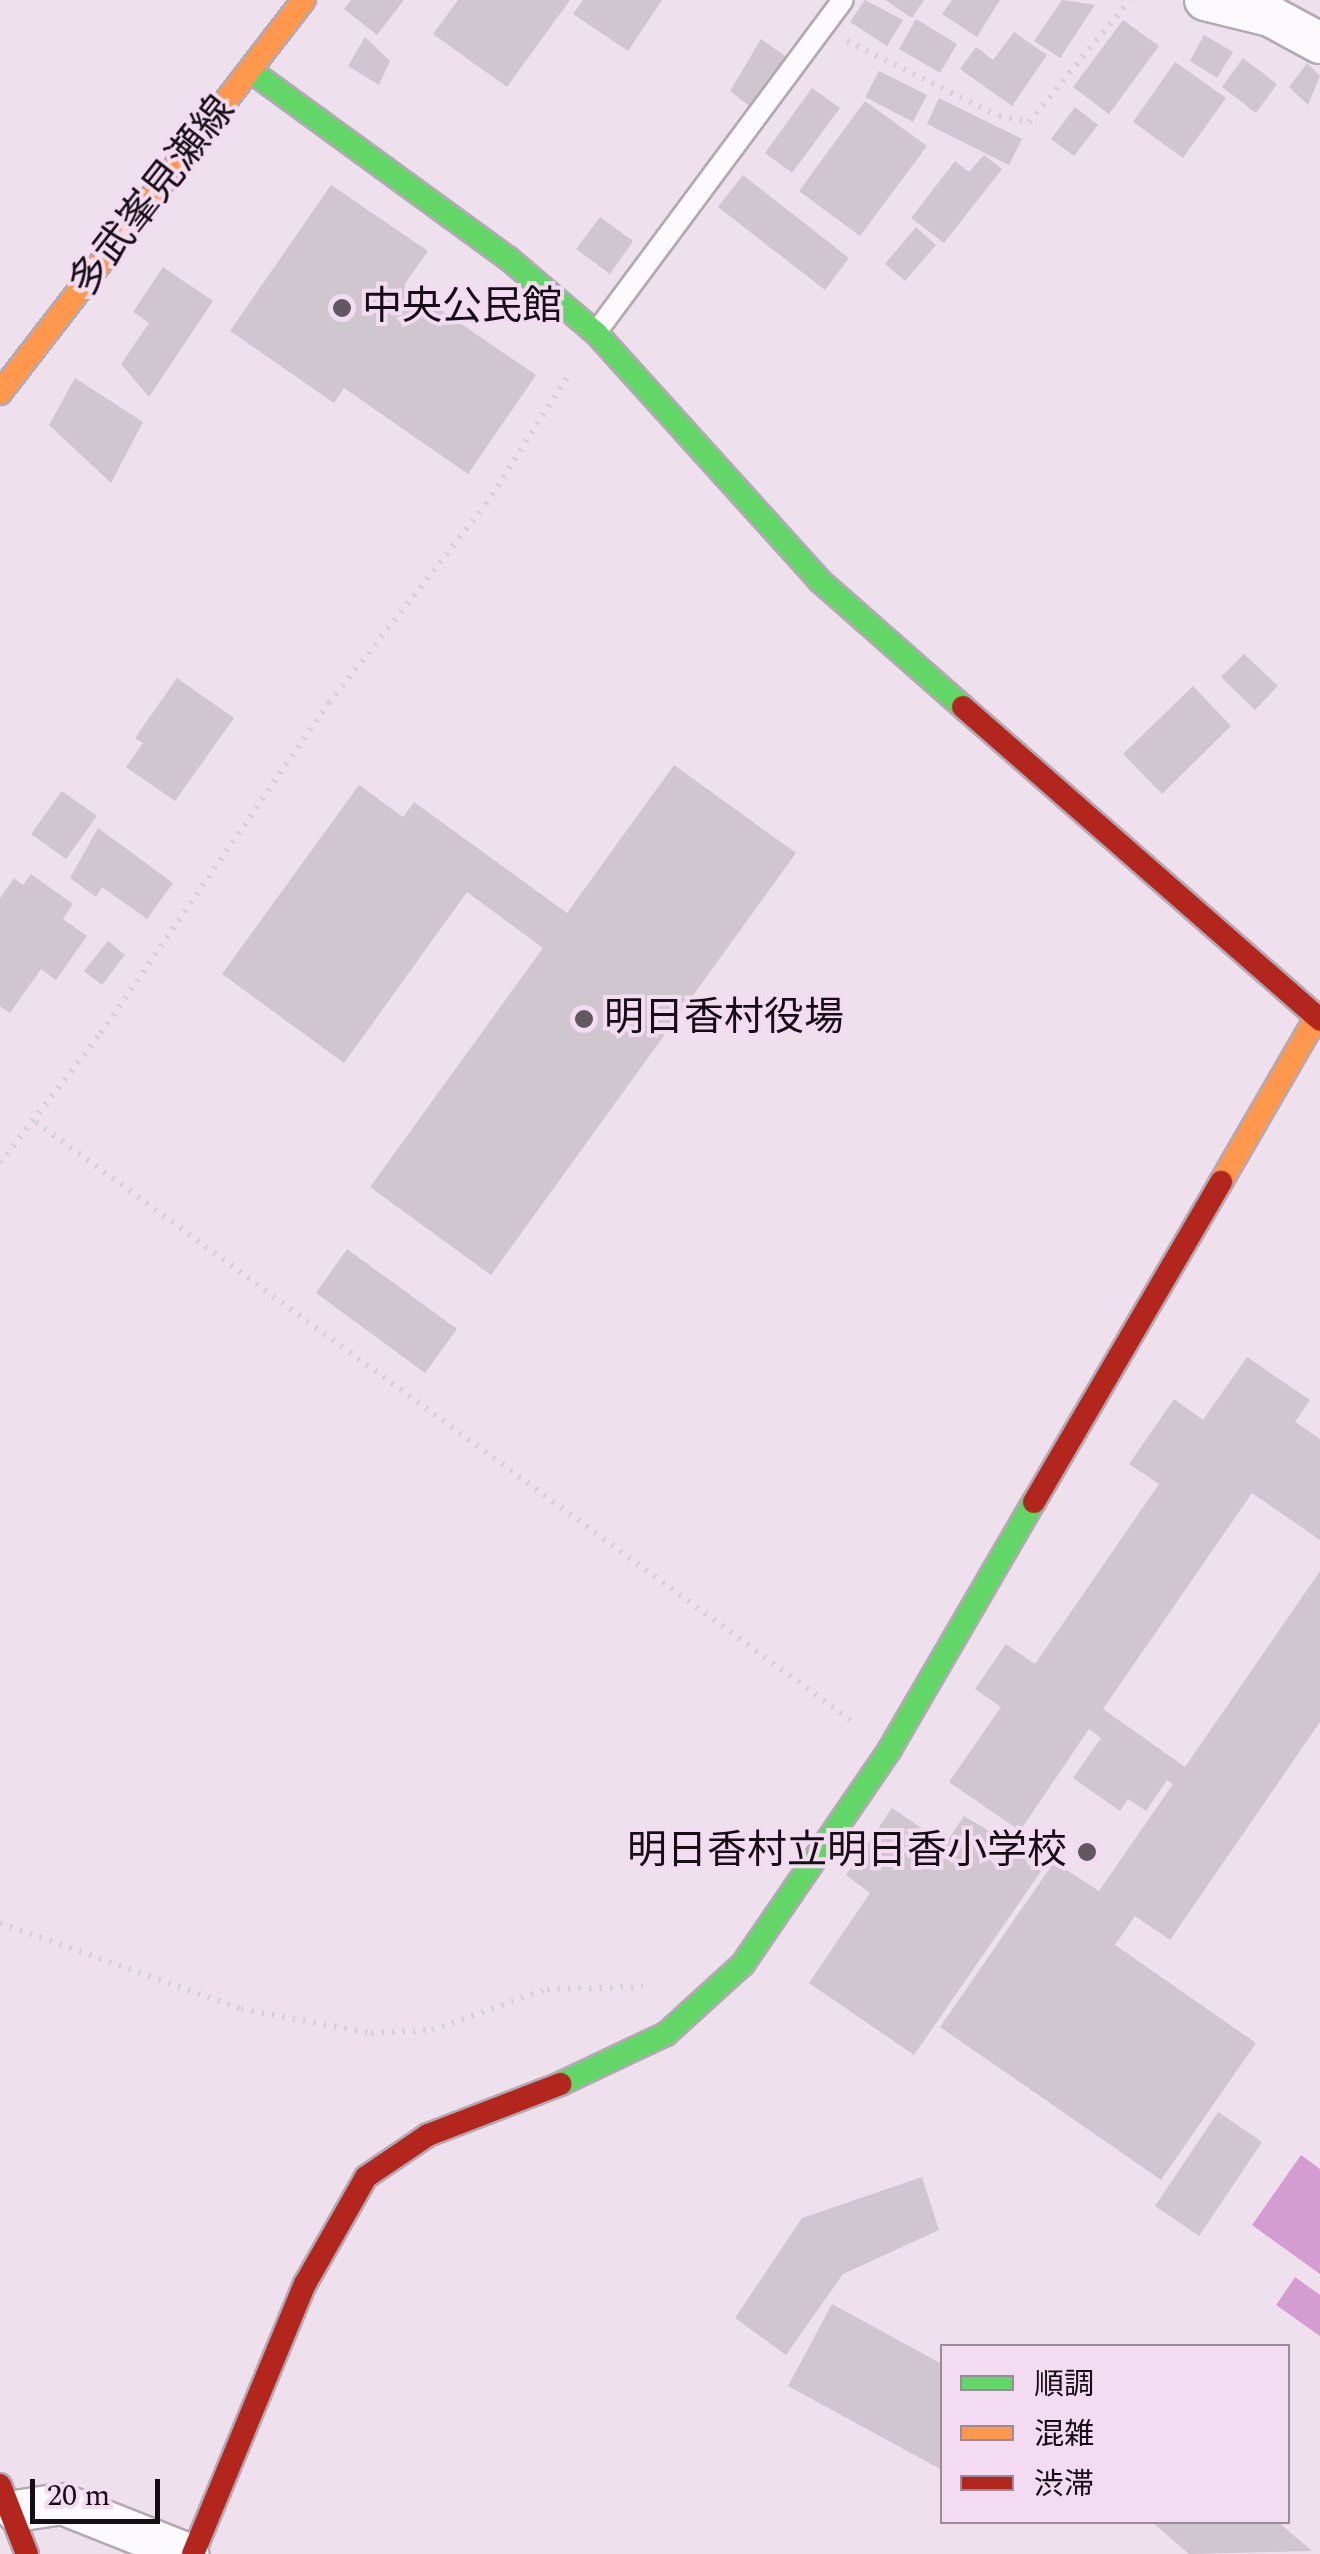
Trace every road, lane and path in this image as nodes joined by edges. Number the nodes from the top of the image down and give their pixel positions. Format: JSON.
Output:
{"nodes":[{"id":1,"x":304,"y":0,"type":"edge"},
{"id":2,"x":842,"y":0,"type":"edge"},
{"id":3,"x":1130,"y":0,"type":"edge"},
{"id":4,"x":1204,"y":0,"type":"edge"},
{"id":5,"x":822,"y":28,"type":"junction"},
{"id":6,"x":1320,"y":43,"type":"edge"},
{"id":7,"x":251,"y":71,"type":"junction"},
{"id":8,"x":596,"y":333,"type":"junction"},
{"id":9,"x":0,"y":393,"type":"edge"},
{"id":10,"x":1319,"y":1018,"type":"edge"},
{"id":11,"x":36,"y":1122,"type":"junction"},
{"id":12,"x":0,"y":1163,"type":"edge"},
{"id":13,"x":890,"y":1749,"type":"junction"},
{"id":14,"x":0,"y":1922,"type":"edge"},
{"id":15,"x":702,"y":2005,"type":"junction"},
{"id":16,"x":8,"y":2498,"type":"edge"},
{"id":17,"x":27,"y":2554,"type":"edge"},
{"id":18,"x":190,"y":2554,"type":"edge"}],
"edges":[{"from":1,"to":7,"type":"street","name":"多武峯見瀬線"},
{"from":2,"to":5,"type":"lane"},
{"from":3,"to":5,"type":"path"},
{"from":4,"to":6,"type":"street"},
{"from":5,"to":8,"type":"lane"},
{"from":7,"to":8,"type":"street"},
{"from":7,"to":9,"type":"street","name":"多武峯見瀬線"},
{"from":8,"to":10,"type":"street"},
{"from":8,"to":11,"type":"path"},
{"from":10,"to":13,"type":"street"},
{"from":11,"to":12,"type":"path"},
{"from":11,"to":13,"type":"path"},
{"from":13,"to":15,"type":"street"},
{"from":14,"to":15,"type":"path"},
{"from":15,"to":18,"type":"street"},
{"from":16,"to":17,"type":"street"},
{"from":16,"to":18,"type":"street"}]}
